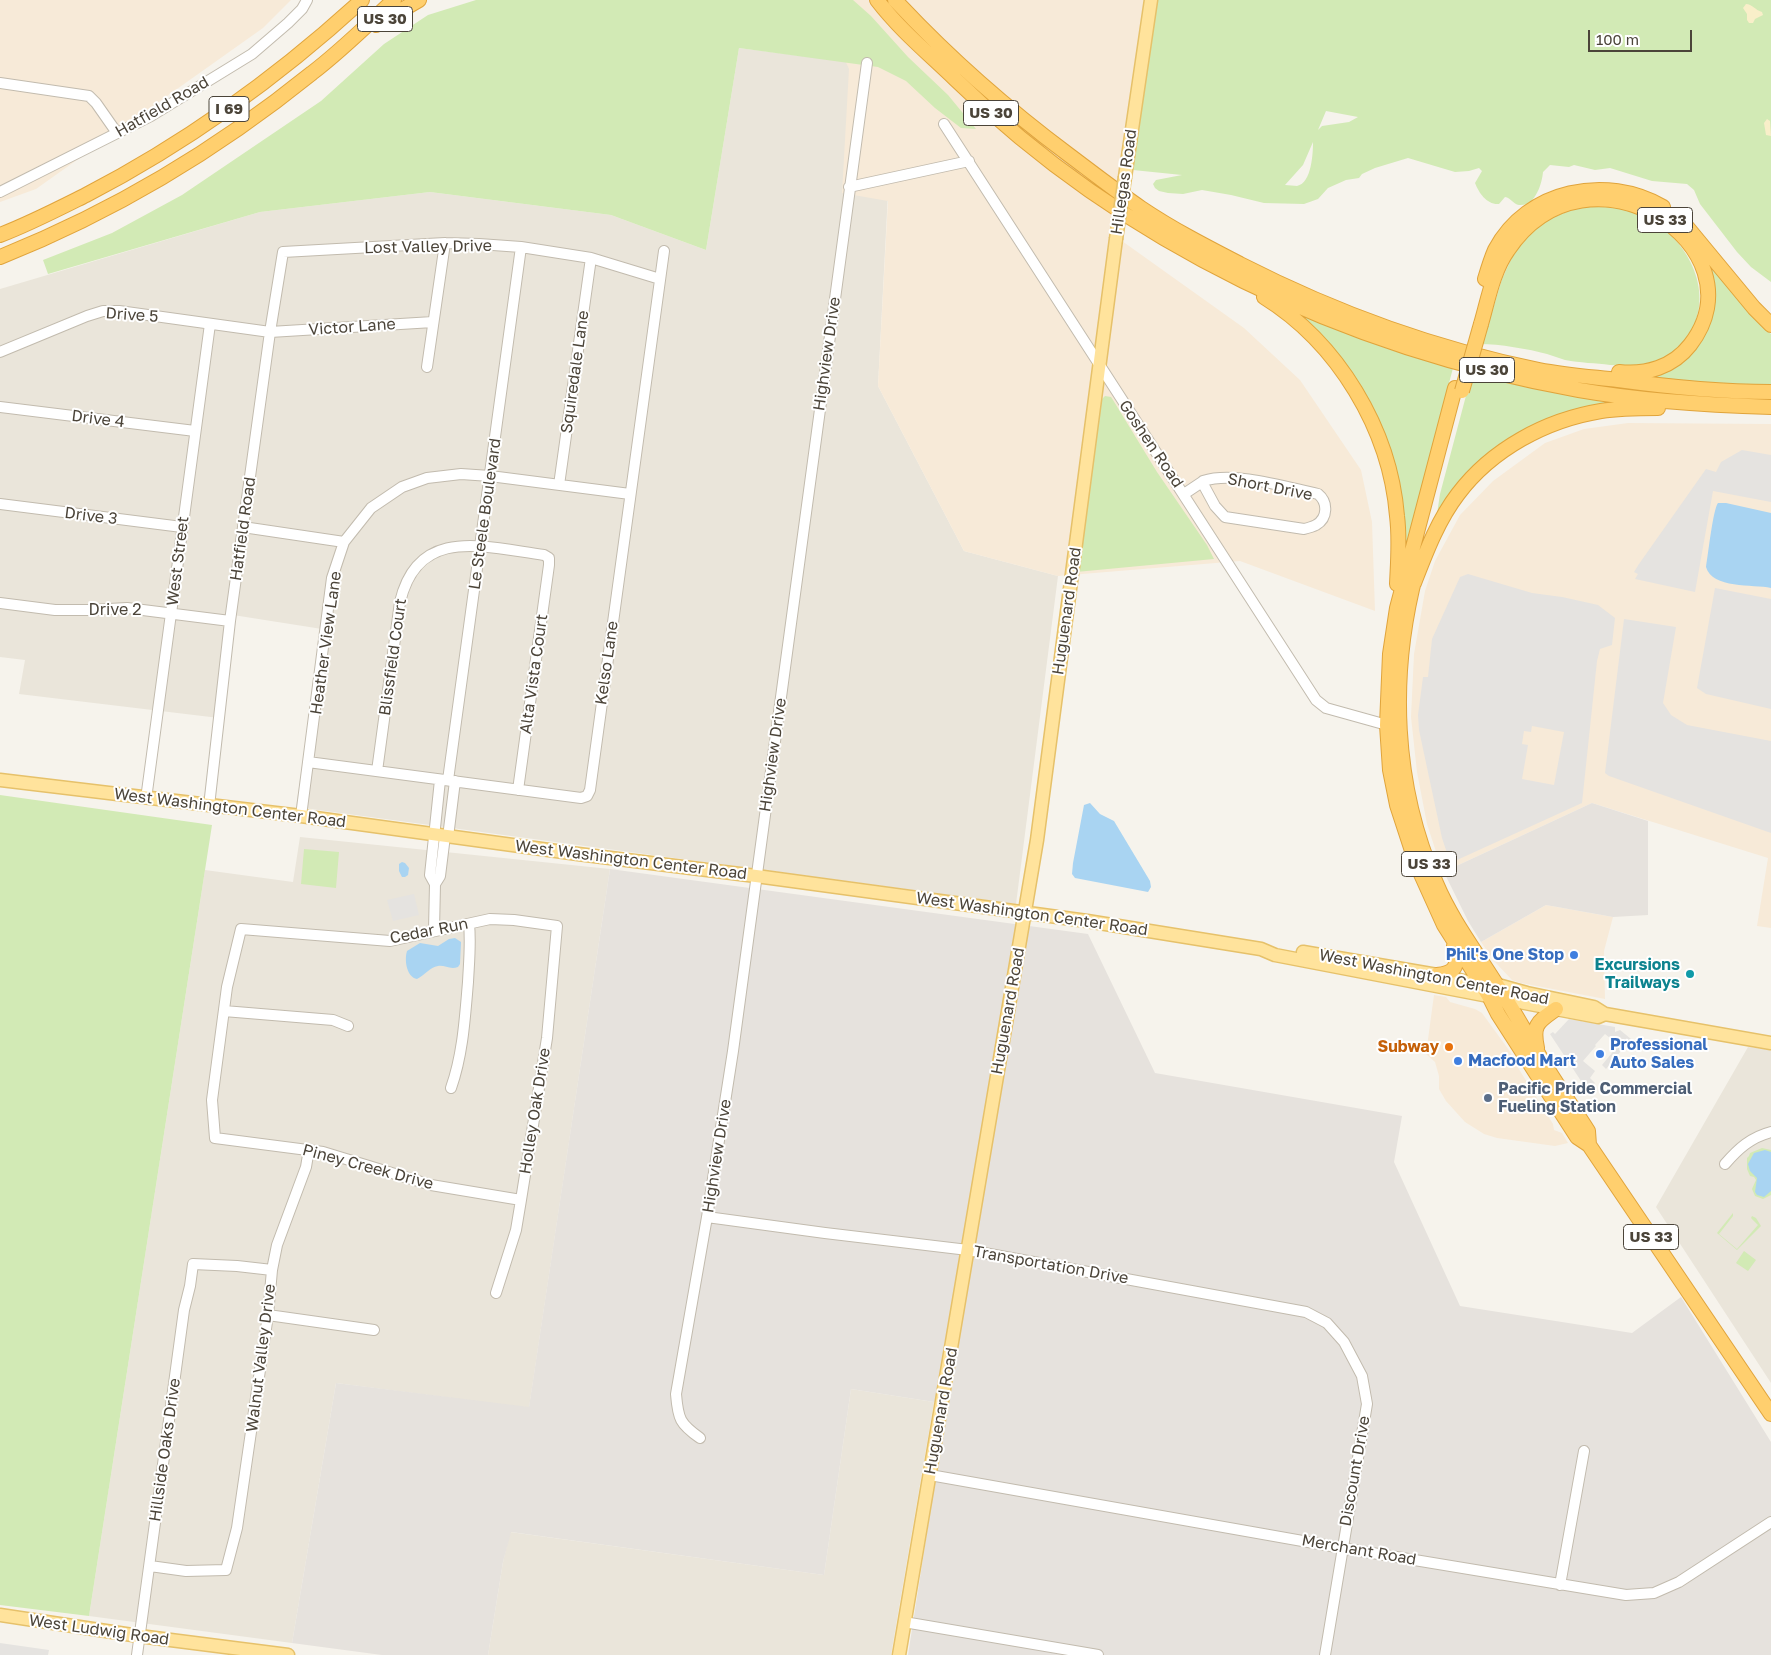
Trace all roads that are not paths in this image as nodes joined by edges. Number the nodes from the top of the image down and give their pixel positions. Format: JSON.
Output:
{"nodes":[{"id":1,"x":307,"y":0,"type":"edge"},
{"id":2,"x":355,"y":0,"type":"edge"},
{"id":3,"x":362,"y":0,"type":"edge"},
{"id":4,"x":394,"y":0,"type":"edge"},
{"id":5,"x":419,"y":0,"type":"edge"},
{"id":6,"x":868,"y":0,"type":"edge"},
{"id":7,"x":877,"y":0,"type":"edge"},
{"id":8,"x":895,"y":0,"type":"edge"},
{"id":9,"x":904,"y":0,"type":"edge"},
{"id":10,"x":1151,"y":0,"type":"edge"},
{"id":11,"x":890,"y":17,"type":"junction"},
{"id":12,"x":333,"y":27,"type":"junction"},
{"id":13,"x":352,"y":39,"type":"junction"},
{"id":14,"x":933,"y":39,"type":"junction"},
{"id":15,"x":867,"y":63,"type":"dead end"},
{"id":16,"x":0,"y":84,"type":"edge"},
{"id":17,"x":944,"y":124,"type":"dead end"},
{"id":18,"x":117,"y":133,"type":"junction"},
{"id":19,"x":969,"y":161,"type":"junction"},
{"id":20,"x":849,"y":187,"type":"junction"},
{"id":21,"x":0,"y":192,"type":"edge"},
{"id":22,"x":0,"y":235,"type":"edge"},
{"id":23,"x":444,"y":243,"type":"junction"},
{"id":24,"x":521,"y":247,"type":"junction"},
{"id":25,"x":664,"y":251,"type":"dead end"},
{"id":26,"x":283,"y":252,"type":"joint"},
{"id":27,"x":0,"y":257,"type":"edge"},
{"id":28,"x":591,"y":258,"type":"junction"},
{"id":29,"x":1219,"y":269,"type":"junction"},
{"id":30,"x":660,"y":279,"type":"junction"},
{"id":31,"x":433,"y":322,"type":"junction"},
{"id":32,"x":1477,"y":323,"type":"junction"},
{"id":33,"x":210,"y":324,"type":"junction"},
{"id":34,"x":1771,"y":325,"type":"edge"},
{"id":35,"x":270,"y":332,"type":"junction"},
{"id":36,"x":0,"y":352,"type":"edge"},
{"id":37,"x":1100,"y":365,"type":"junction"},
{"id":38,"x":427,"y":367,"type":"dead end"},
{"id":39,"x":1542,"y":370,"type":"junction"},
{"id":40,"x":1459,"y":389,"type":"junction"},
{"id":41,"x":1771,"y":392,"type":"edge"},
{"id":42,"x":0,"y":407,"type":"edge"},
{"id":43,"x":1771,"y":407,"type":"edge"},
{"id":44,"x":196,"y":431,"type":"junction"},
{"id":45,"x":490,"y":476,"type":"junction"},
{"id":46,"x":1202,"y":482,"type":"junction"},
{"id":47,"x":559,"y":485,"type":"junction"},
{"id":48,"x":630,"y":494,"type":"junction"},
{"id":49,"x":1184,"y":494,"type":"junction"},
{"id":50,"x":0,"y":504,"type":"edge"},
{"id":51,"x":243,"y":527,"type":"junction"},
{"id":52,"x":182,"y":528,"type":"junction"},
{"id":53,"x":344,"y":542,"type":"junction"},
{"id":54,"x":480,"y":547,"type":"junction"},
{"id":55,"x":549,"y":558,"type":"joint"},
{"id":56,"x":1413,"y":586,"type":"junction"},
{"id":57,"x":0,"y":603,"type":"edge"},
{"id":58,"x":1397,"y":608,"type":"junction"},
{"id":59,"x":172,"y":614,"type":"junction"},
{"id":60,"x":230,"y":621,"type":"junction"},
{"id":61,"x":1387,"y":725,"type":"junction"},
{"id":62,"x":308,"y":762,"type":"junction"},
{"id":63,"x":377,"y":771,"type":"junction"},
{"id":64,"x":0,"y":780,"type":"edge"},
{"id":65,"x":448,"y":780,"type":"junction"},
{"id":66,"x":518,"y":790,"type":"junction"},
{"id":67,"x":146,"y":798,"type":"junction"},
{"id":68,"x":209,"y":806,"type":"junction"},
{"id":69,"x":301,"y":816,"type":"junction"},
{"id":70,"x":442,"y":836,"type":"junction"},
{"id":71,"x":756,"y":876,"type":"junction"},
{"id":72,"x":1025,"y":913,"type":"junction"},
{"id":73,"x":469,"y":924,"type":"junction"},
{"id":74,"x":557,"y":926,"type":"joint"},
{"id":75,"x":434,"y":930,"type":"junction"},
{"id":76,"x":1451,"y":936,"type":"junction"},
{"id":77,"x":1261,"y":949,"type":"junction"},
{"id":78,"x":1437,"y":975,"type":"junction"},
{"id":79,"x":1490,"y":989,"type":"junction"},
{"id":80,"x":1506,"y":999,"type":"junction"},
{"id":81,"x":1556,"y":1009,"type":"junction"},
{"id":82,"x":224,"y":1011,"type":"junction"},
{"id":83,"x":1606,"y":1014,"type":"junction"},
{"id":84,"x":348,"y":1026,"type":"dead end"},
{"id":85,"x":1771,"y":1043,"type":"edge"},
{"id":86,"x":1539,"y":1056,"type":"junction"},
{"id":87,"x":451,"y":1088,"type":"dead end"},
{"id":88,"x":1771,"y":1132,"type":"edge"},
{"id":89,"x":1589,"y":1145,"type":"junction"},
{"id":90,"x":309,"y":1149,"type":"junction"},
{"id":91,"x":1725,"y":1164,"type":"dead end"},
{"id":92,"x":521,"y":1200,"type":"junction"},
{"id":93,"x":707,"y":1217,"type":"junction"},
{"id":94,"x":968,"y":1250,"type":"junction"},
{"id":95,"x":272,"y":1270,"type":"junction"},
{"id":96,"x":496,"y":1293,"type":"dead end"},
{"id":97,"x":268,"y":1315,"type":"junction"},
{"id":98,"x":374,"y":1330,"type":"dead end"},
{"id":99,"x":1362,"y":1376,"type":"joint"},
{"id":100,"x":1771,"y":1414,"type":"edge"},
{"id":101,"x":700,"y":1438,"type":"dead end"},
{"id":102,"x":1584,"y":1451,"type":"dead end"},
{"id":103,"x":930,"y":1475,"type":"junction"},
{"id":104,"x":1771,"y":1522,"type":"edge"},
{"id":105,"x":1342,"y":1548,"type":"junction"},
{"id":106,"x":150,"y":1566,"type":"junction"},
{"id":107,"x":1560,"y":1585,"type":"junction"},
{"id":108,"x":0,"y":1615,"type":"edge"},
{"id":109,"x":904,"y":1622,"type":"junction"},
{"id":110,"x":139,"y":1636,"type":"junction"},
{"id":111,"x":137,"y":1655,"type":"edge"},
{"id":112,"x":288,"y":1655,"type":"edge"},
{"id":113,"x":899,"y":1655,"type":"edge"},
{"id":114,"x":1098,"y":1655,"type":"edge"},
{"id":115,"x":1325,"y":1655,"type":"edge"}],
"edges":[{"from":1,"to":18,"type":"street","name":"Hatfield Road"},
{"from":2,"to":12,"type":"highway"},
{"from":3,"to":12,"type":"highway","number":"I 69"},
{"from":4,"to":13,"type":"highway","number":"I 69"},
{"from":5,"to":13,"type":"highway","number":"US 30"},
{"from":6,"to":11,"type":"highway","number":"US 30"},
{"from":7,"to":11,"type":"highway"},
{"from":8,"to":14,"type":"highway","number":"US 30"},
{"from":9,"to":14,"type":"highway"},
{"from":10,"to":37,"type":"main road","name":"Hillegas Road","bridge":true},
{"from":11,"to":29,"type":"highway","number":"US 30"},
{"from":12,"to":22,"type":"highway","number":"I 69"},
{"from":13,"to":27,"type":"highway","number":"I 69"},
{"from":14,"to":39,"type":"highway","number":"US 30"},
{"from":15,"to":20,"type":"street","name":"Highview Drive"},
{"from":16,"to":18,"type":"street"},
{"from":17,"to":19,"type":"street","name":"Goshen Road"},
{"from":18,"to":21,"type":"street","name":"Hatfield Road"},
{"from":19,"to":20,"type":"street"},
{"from":19,"to":37,"type":"street","name":"Goshen Road"},
{"from":20,"to":71,"type":"street","name":"Highview Drive"},
{"from":23,"to":24,"type":"street","name":"Lost Valley Drive"},
{"from":23,"to":26,"type":"street","name":"Lost Valley Drive"},
{"from":23,"to":31,"type":"street"},
{"from":24,"to":28,"type":"street","name":"Lost Valley Drive"},
{"from":24,"to":45,"type":"street","name":"Le Steele Boulevard"},
{"from":25,"to":30,"type":"street","name":"Kelso Lane"},
{"from":26,"to":35,"type":"street","name":"Hatfield Road"},
{"from":28,"to":30,"type":"street","name":"Lost Valley Drive"},
{"from":28,"to":47,"type":"street","name":"Squiredale Lane"},
{"from":29,"to":43,"type":"highway","number":"US 30"},
{"from":29,"to":58,"type":"highway","number":"US 33"},
{"from":30,"to":48,"type":"street","name":"Kelso Lane"},
{"from":31,"to":35,"type":"street","name":"Victor Lane"},
{"from":31,"to":38,"type":"street"},
{"from":32,"to":34,"type":"highway"},
{"from":32,"to":39,"type":"highway","number":"US 33"},
{"from":32,"to":40,"type":"highway","number":"US 33","bridge":true},
{"from":33,"to":35,"type":"street","name":"Drive 5"},
{"from":33,"to":36,"type":"street","name":"Drive 5"},
{"from":33,"to":44,"type":"street","name":"West Street"},
{"from":35,"to":51,"type":"street","name":"Hatfield Road"},
{"from":37,"to":49,"type":"street","name":"Goshen Road"},
{"from":37,"to":72,"type":"main road","name":"Huguenard Road"},
{"from":39,"to":41,"type":"highway","number":"US 30"},
{"from":40,"to":56,"type":"highway","number":"US 33"},
{"from":40,"to":58,"type":"highway"},
{"from":42,"to":44,"type":"street","name":"Drive 4"},
{"from":43,"to":56,"type":"highway"},
{"from":44,"to":52,"type":"street","name":"West Street"},
{"from":45,"to":47,"type":"street","name":"Heather View Lane"},
{"from":45,"to":53,"type":"street","name":"Heather View Lane"},
{"from":45,"to":54,"type":"street","name":"Le Steele Boulevard"},
{"from":46,"to":46,"type":"street","name":"Short Drive"},
{"from":46,"to":49,"type":"street","name":"Short Drive"},
{"from":47,"to":48,"type":"street","name":"Heather View Lane"},
{"from":48,"to":66,"type":"street","name":"Kelso Lane"},
{"from":49,"to":61,"type":"street","name":"Goshen Road"},
{"from":50,"to":52,"type":"street","name":"Drive 3"},
{"from":51,"to":53,"type":"street"},
{"from":51,"to":60,"type":"street","name":"Hatfield Road"},
{"from":52,"to":59,"type":"street","name":"West Street"},
{"from":53,"to":62,"type":"street","name":"Heather View Lane"},
{"from":54,"to":55,"type":"street","name":"Blissfield Court"},
{"from":54,"to":63,"type":"street","name":"Blissfield Court"},
{"from":54,"to":65,"type":"street","name":"Le Steele Boulevard"},
{"from":55,"to":66,"type":"street","name":"Alta Vista Court"},
{"from":56,"to":79,"type":"highway","number":"US 33"},
{"from":57,"to":59,"type":"street","name":"Drive 2"},
{"from":58,"to":61,"type":"highway","number":"US 33"},
{"from":59,"to":60,"type":"street","name":"Drive 2"},
{"from":59,"to":67,"type":"street","name":"West Street"},
{"from":60,"to":68,"type":"street","name":"Hatfield Road"},
{"from":61,"to":76,"type":"highway","number":"US 33"},
{"from":62,"to":63,"type":"street","name":"Kelso Lane"},
{"from":62,"to":69,"type":"street","name":"Heather View Lane"},
{"from":63,"to":65,"type":"street","name":"Kelso Lane"},
{"from":64,"to":67,"type":"main road","name":"West Washington Center Road"},
{"from":65,"to":66,"type":"street","name":"Kelso Lane"},
{"from":65,"to":70,"type":"street","name":"Le Steele Boulevard"},
{"from":65,"to":70,"type":"street","name":"Le Steele Boulevard"},
{"from":67,"to":68,"type":"main road","name":"West Washington Center Road"},
{"from":68,"to":69,"type":"main road","name":"West Washington Center Road"},
{"from":69,"to":70,"type":"main road","name":"West Washington Center Road"},
{"from":70,"to":71,"type":"main road","name":"West Washington Center Road"},
{"from":70,"to":75,"type":"street"},
{"from":71,"to":72,"type":"main road","name":"West Washington Center Road"},
{"from":71,"to":93,"type":"street","name":"Highview Drive"},
{"from":72,"to":77,"type":"main road","name":"West Washington Center Road"},
{"from":72,"to":94,"type":"main road","name":"Huguenard Road"},
{"from":73,"to":74,"type":"street","name":"Cedar Run"},
{"from":73,"to":75,"type":"street","name":"Cedar Run"},
{"from":73,"to":87,"type":"street"},
{"from":74,"to":92,"type":"street","name":"Holley Oak Drive"},
{"from":75,"to":82,"type":"street","name":"Cedar Run"},
{"from":76,"to":78,"type":"highway"},
{"from":76,"to":79,"type":"highway","number":"US 33"},
{"from":77,"to":78,"type":"main road","name":"West Washington Center Road"},
{"from":77,"to":79,"type":"main road","name":"West Washington Center Road"},
{"from":78,"to":79,"type":"main road","name":"West Washington Center Road"},
{"from":79,"to":80,"type":"highway","number":"US 33"},
{"from":79,"to":83,"type":"main road","name":"West Washington Center Road"},
{"from":79,"to":89,"type":"highway","number":"US 33"},
{"from":80,"to":81,"type":"main road","name":"West Washington Center Road"},
{"from":80,"to":86,"type":"highway","number":"US 33"},
{"from":81,"to":83,"type":"main road","name":"West Washington Center Road"},
{"from":81,"to":86,"type":"highway"},
{"from":82,"to":84,"type":"street"},
{"from":82,"to":90,"type":"street","name":"Piney Creek Drive"},
{"from":83,"to":85,"type":"main road","name":"West Washington Center Road"},
{"from":86,"to":89,"type":"highway","number":"US 33"},
{"from":88,"to":91,"type":"street"},
{"from":89,"to":100,"type":"highway","number":"US 33"},
{"from":90,"to":92,"type":"street","name":"Piney Creek Drive"},
{"from":90,"to":95,"type":"street","name":"Walnut Valley Drive"},
{"from":92,"to":96,"type":"street","name":"Holley Oak Drive"},
{"from":93,"to":94,"type":"street","name":"Transportation Drive"},
{"from":93,"to":101,"type":"street","name":"Highview Drive"},
{"from":94,"to":99,"type":"street","name":"Transportation Drive"},
{"from":94,"to":103,"type":"main road","name":"Huguenard Road"},
{"from":95,"to":97,"type":"street","name":"Walnut Valley Drive"},
{"from":95,"to":106,"type":"street","name":"Hillside Oaks Drive"},
{"from":97,"to":98,"type":"street"},
{"from":97,"to":106,"type":"street","name":"Walnut Valley Drive"},
{"from":99,"to":105,"type":"street","name":"Discount Drive"},
{"from":102,"to":107,"type":"street"},
{"from":103,"to":105,"type":"street","name":"Merchant Road"},
{"from":103,"to":109,"type":"main road","name":"Huguenard Road"},
{"from":104,"to":107,"type":"street","name":"Merchant Road"},
{"from":105,"to":107,"type":"street","name":"Merchant Road"},
{"from":105,"to":115,"type":"street","name":"Discount Drive"},
{"from":106,"to":110,"type":"street","name":"Hillside Oaks Drive"},
{"from":108,"to":110,"type":"main road","name":"West Ludwig Road"},
{"from":109,"to":113,"type":"main road","name":"Huguenard Road"},
{"from":109,"to":114,"type":"street"},
{"from":110,"to":111,"type":"street","name":"Hillside Oaks Drive"},
{"from":110,"to":112,"type":"main road","name":"West Ludwig Road"}]}
